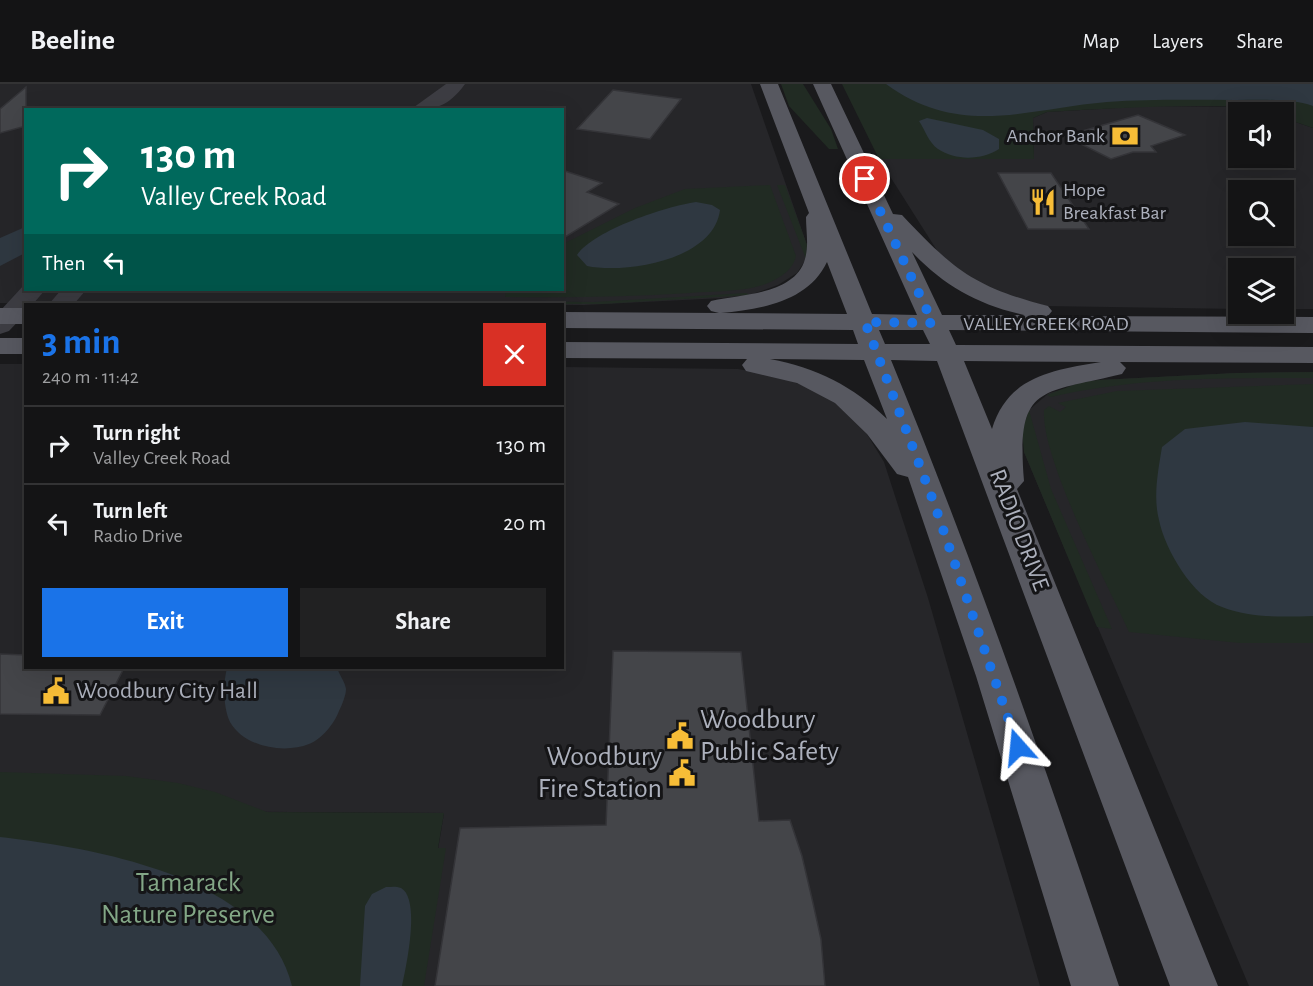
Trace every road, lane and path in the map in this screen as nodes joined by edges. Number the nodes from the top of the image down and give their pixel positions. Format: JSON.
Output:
{"nodes":[{"id":1,"x":456,"y":84,"type":"edge"},
{"id":2,"x":769,"y":84,"type":"edge"},
{"id":3,"x":822,"y":84,"type":"edge"},
{"id":4,"x":423,"y":108,"type":"edge"},
{"id":5,"x":816,"y":199,"type":"junction"},
{"id":6,"x":874,"y":199,"type":"junction"},
{"id":7,"x":32,"y":291,"type":"edge"},
{"id":8,"x":73,"y":291,"type":"edge"},
{"id":9,"x":62,"y":303,"type":"edge"},
{"id":10,"x":9,"y":319,"type":"edge"},
{"id":11,"x":564,"y":320,"type":"edge"},
{"id":12,"x":564,"y":320,"type":"edge"},
{"id":13,"x":865,"y":322,"type":"junction"},
{"id":14,"x":933,"y":323,"type":"junction"},
{"id":15,"x":1167,"y":325,"type":"junction"},
{"id":16,"x":1313,"y":325,"type":"edge"},
{"id":17,"x":0,"y":346,"type":"edge"},
{"id":18,"x":24,"y":346,"type":"edge"},
{"id":19,"x":564,"y":350,"type":"edge"},
{"id":20,"x":564,"y":350,"type":"edge"},
{"id":21,"x":876,"y":352,"type":"junction"},
{"id":22,"x":946,"y":352,"type":"junction"},
{"id":23,"x":1203,"y":354,"type":"junction"},
{"id":24,"x":1313,"y":355,"type":"edge"},
{"id":25,"x":1008,"y":502,"type":"junction"},
{"id":26,"x":934,"y":503,"type":"junction"},
{"id":27,"x":1095,"y":986,"type":"edge"},
{"id":28,"x":1194,"y":986,"type":"edge"}],
"edges":[{"from":1,"to":4,"type":"street"},
{"from":2,"to":5,"type":"main road"},
{"from":3,"to":6,"type":"main road","name":"RADIO DRIVE"},
{"from":5,"to":11,"type":"main road"},
{"from":5,"to":13,"type":"main road"},
{"from":6,"to":14,"type":"main road","name":"RADIO DRIVE"},
{"from":6,"to":15,"type":"main road"},
{"from":7,"to":10,"type":"street"},
{"from":8,"to":9,"type":"street"},
{"from":12,"to":13,"type":"main road","name":"VALLEY CREEK ROAD"},
{"from":13,"to":14,"type":"main road","name":"VALLEY CREEK ROAD"},
{"from":13,"to":21,"type":"main road"},
{"from":14,"to":15,"type":"main road","name":"VALLEY CREEK ROAD"},
{"from":14,"to":22,"type":"main road","name":"RADIO DRIVE"},
{"from":15,"to":16,"type":"main road","name":"VALLEY CREEK ROAD"},
{"from":17,"to":18,"type":"main road"},
{"from":19,"to":21,"type":"main road","name":"VALLEY CREEK ROAD"},
{"from":20,"to":26,"type":"main road"},
{"from":21,"to":22,"type":"main road","name":"VALLEY CREEK ROAD"},
{"from":21,"to":26,"type":"main road"},
{"from":22,"to":23,"type":"main road","name":"VALLEY CREEK ROAD"},
{"from":22,"to":25,"type":"main road","name":"RADIO DRIVE"},
{"from":23,"to":24,"type":"main road","name":"VALLEY CREEK ROAD"},
{"from":23,"to":25,"type":"main road"},
{"from":25,"to":28,"type":"main road","name":"RADIO DRIVE"},
{"from":26,"to":27,"type":"main road"}]}
